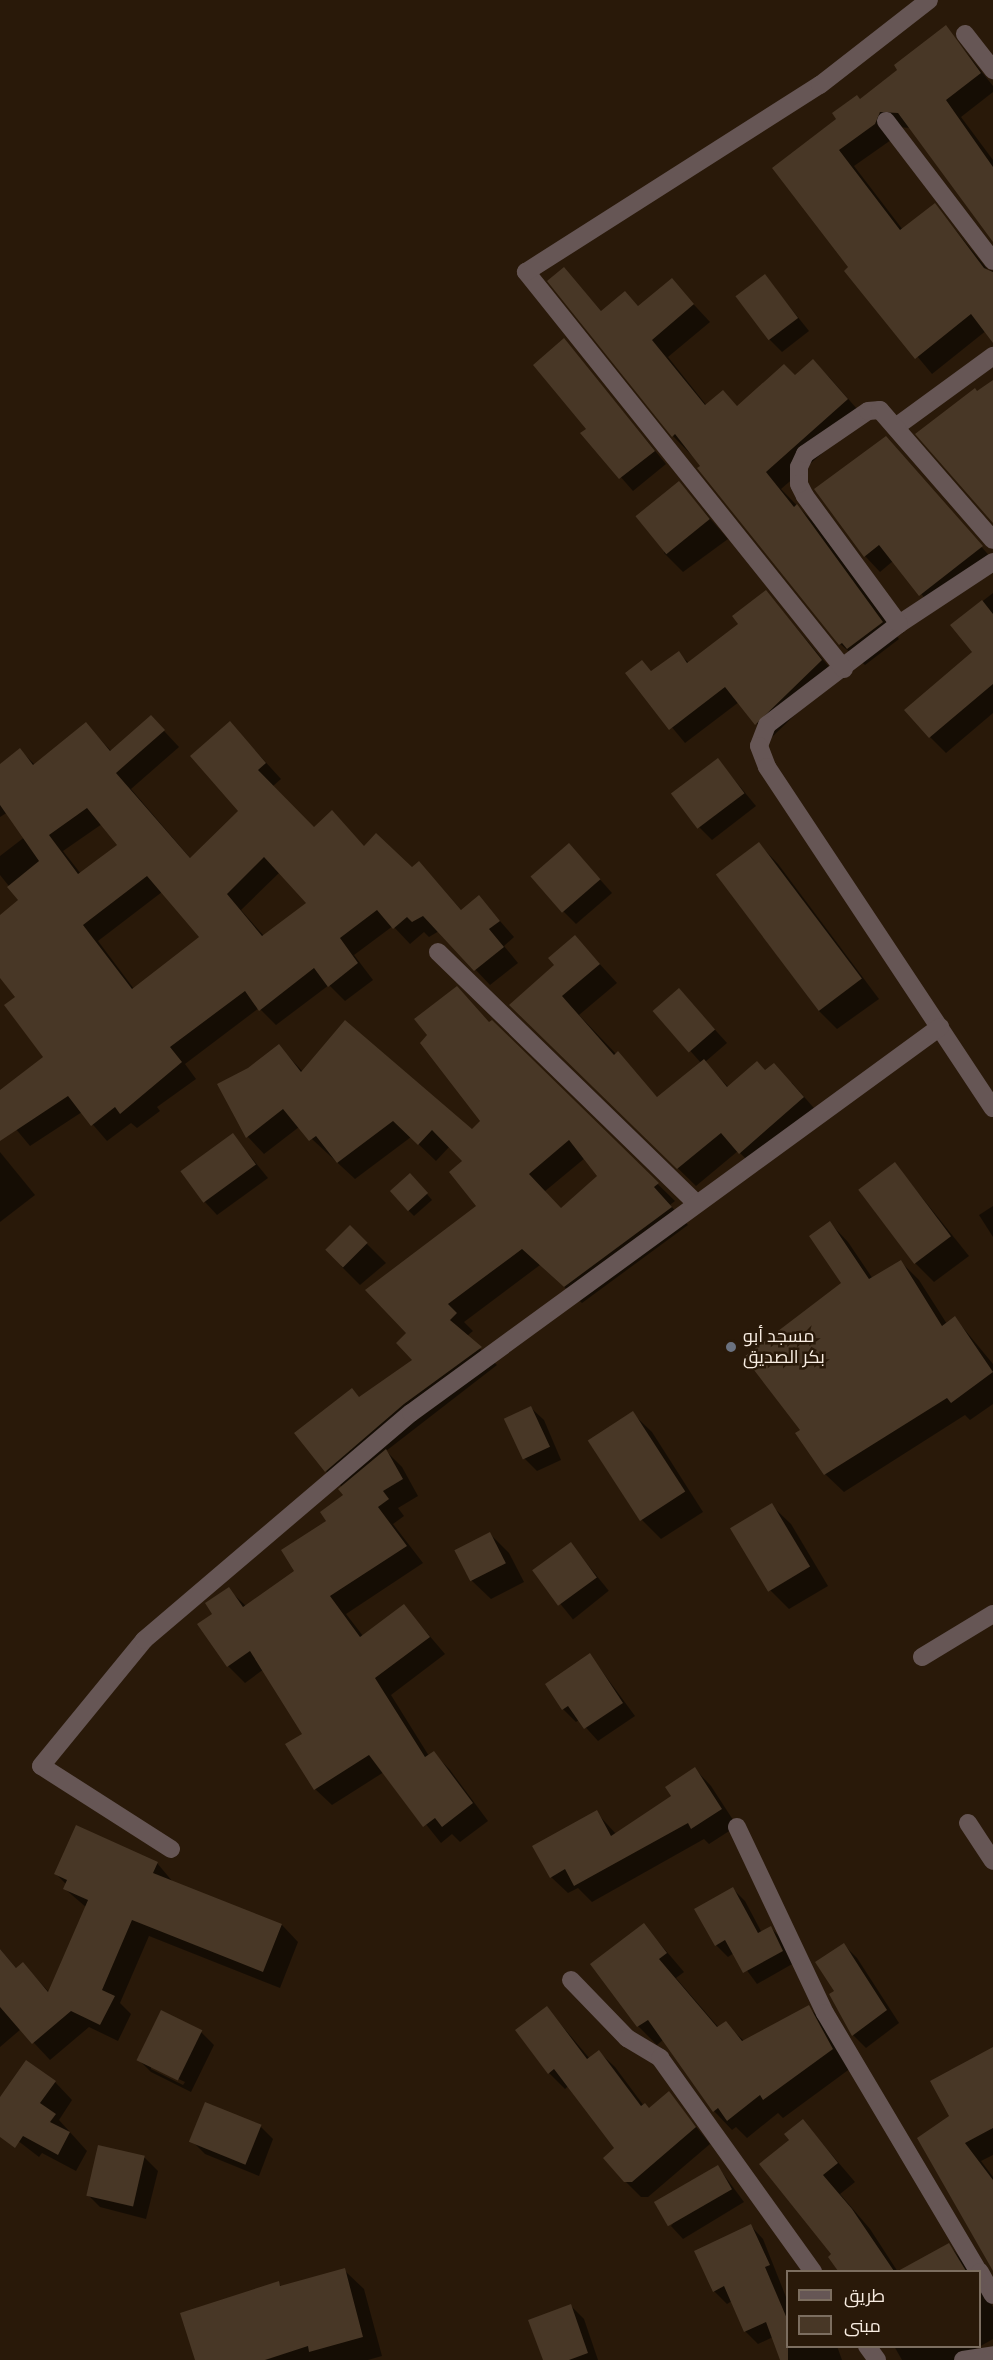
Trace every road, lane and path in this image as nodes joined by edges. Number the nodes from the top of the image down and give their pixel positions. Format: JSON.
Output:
{"nodes":[{"id":1,"x":929,"y":0,"type":"edge"},
{"id":2,"x":965,"y":34,"type":"dead end"},
{"id":3,"x":993,"y":70,"type":"edge"},
{"id":4,"x":886,"y":121,"type":"dead end"},
{"id":5,"x":993,"y":261,"type":"edge"},
{"id":6,"x":993,"y":356,"type":"edge"},
{"id":7,"x":897,"y":426,"type":"junction"},
{"id":8,"x":993,"y":540,"type":"edge"},
{"id":9,"x":993,"y":562,"type":"edge"},
{"id":10,"x":899,"y":624,"type":"junction"},
{"id":11,"x":844,"y":669,"type":"junction"},
{"id":12,"x":438,"y":952,"type":"dead end"},
{"id":13,"x":940,"y":1027,"type":"junction"},
{"id":14,"x":993,"y":1108,"type":"edge"},
{"id":15,"x":697,"y":1204,"type":"junction"},
{"id":16,"x":993,"y":1614,"type":"edge"},
{"id":17,"x":922,"y":1657,"type":"dead end"},
{"id":18,"x":968,"y":1823,"type":"dead end"},
{"id":19,"x":737,"y":1827,"type":"dead end"},
{"id":20,"x":171,"y":1849,"type":"dead end"},
{"id":21,"x":993,"y":1861,"type":"edge"},
{"id":22,"x":571,"y":1980,"type":"dead end"},
{"id":23,"x":812,"y":2270,"type":"edge"},
{"id":24,"x":978,"y":2270,"type":"edge"},
{"id":25,"x":981,"y":2275,"type":"edge"},
{"id":26,"x":993,"y":2295,"type":"edge"},
{"id":27,"x":993,"y":2355,"type":"edge"},
{"id":28,"x":963,"y":2360,"type":"edge"}],
"edges":[{"from":1,"to":11,"type":"street"},
{"from":2,"to":3,"type":"street"},
{"from":4,"to":5,"type":"street"},
{"from":6,"to":7,"type":"street"},
{"from":7,"to":8,"type":"street"},
{"from":7,"to":10,"type":"street"},
{"from":9,"to":10,"type":"street"},
{"from":10,"to":11,"type":"street"},
{"from":11,"to":13,"type":"street"},
{"from":12,"to":15,"type":"street"},
{"from":13,"to":14,"type":"street"},
{"from":13,"to":15,"type":"street"},
{"from":15,"to":20,"type":"street"},
{"from":16,"to":17,"type":"street"},
{"from":18,"to":21,"type":"street"},
{"from":19,"to":24,"type":"street"},
{"from":22,"to":23,"type":"street"},
{"from":25,"to":26,"type":"street"},
{"from":27,"to":28,"type":"street"}]}
